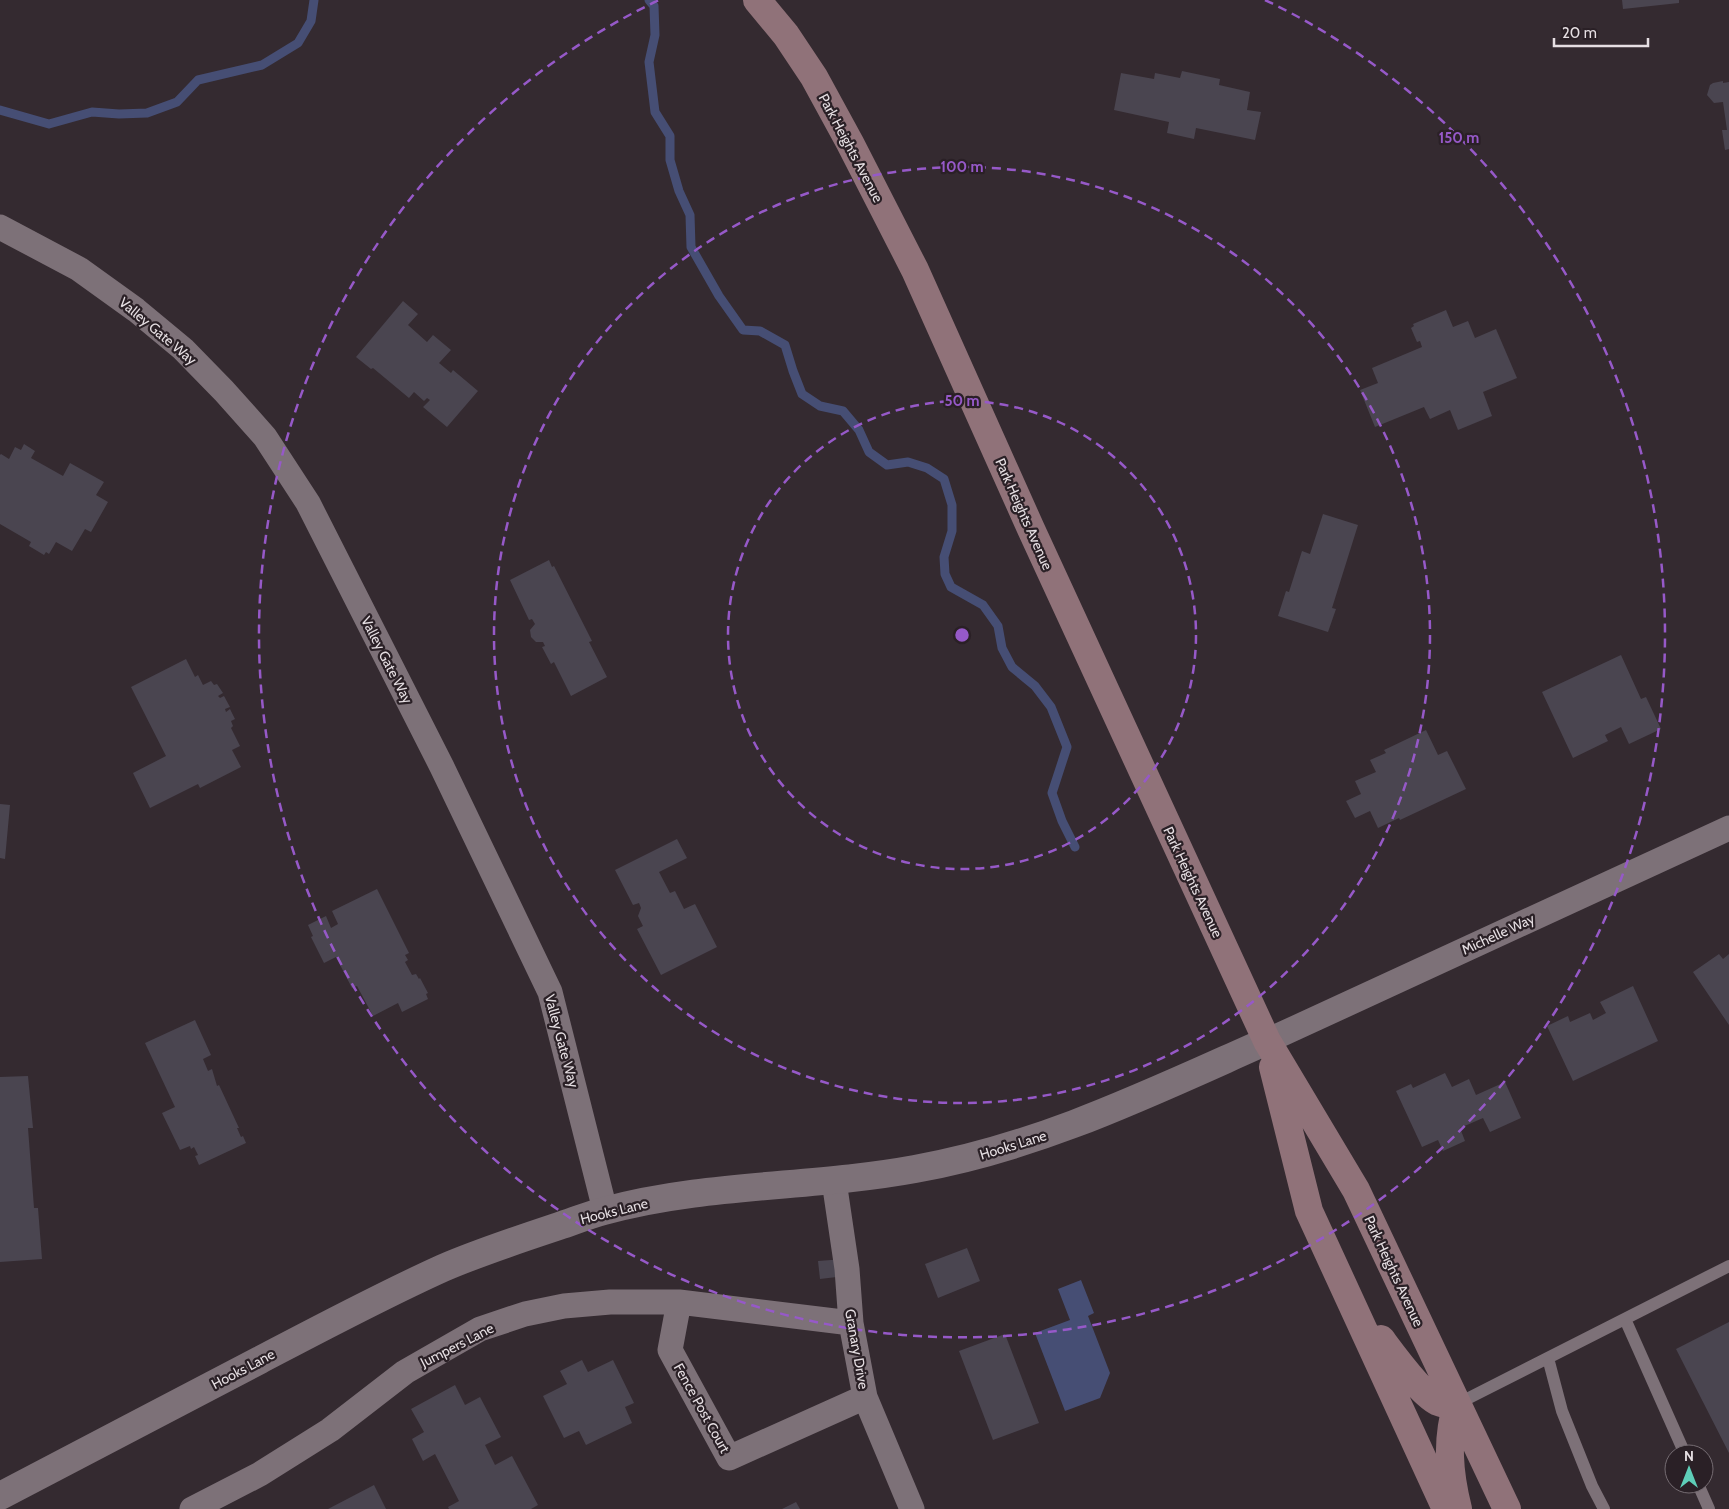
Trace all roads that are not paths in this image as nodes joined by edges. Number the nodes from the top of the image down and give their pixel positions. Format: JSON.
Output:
{"nodes":[{"id":1,"x":758,"y":0,"type":"edge"},
{"id":2,"x":0,"y":227,"type":"edge"},
{"id":3,"x":1729,"y":828,"type":"edge"},
{"id":4,"x":1267,"y":1041,"type":"junction"},
{"id":5,"x":834,"y":1181,"type":"junction"},
{"id":6,"x":605,"y":1210,"type":"junction"},
{"id":7,"x":1729,"y":1266,"type":"edge"},
{"id":8,"x":1347,"y":1293,"type":"junction"},
{"id":9,"x":679,"y":1302,"type":"junction"},
{"id":10,"x":1625,"y":1319,"type":"junction"},
{"id":11,"x":851,"y":1323,"type":"junction"},
{"id":12,"x":1548,"y":1358,"type":"junction"},
{"id":13,"x":865,"y":1397,"type":"junction"},
{"id":14,"x":1457,"y":1404,"type":"junction"},
{"id":15,"x":1681,"y":1444,"type":"edge"},
{"id":16,"x":1702,"y":1494,"type":"edge"},
{"id":17,"x":0,"y":1496,"type":"edge"},
{"id":18,"x":192,"y":1509,"type":"edge"},
{"id":19,"x":912,"y":1509,"type":"edge"},
{"id":20,"x":1446,"y":1509,"type":"edge"},
{"id":21,"x":1458,"y":1509,"type":"edge"},
{"id":22,"x":1507,"y":1509,"type":"edge"},
{"id":23,"x":1604,"y":1509,"type":"edge"},
{"id":24,"x":1709,"y":1509,"type":"edge"}],
"edges":[{"from":1,"to":4,"type":"main road","name":"Park Heights Avenue"},
{"from":2,"to":6,"type":"street","name":"Valley Gate Way"},
{"from":3,"to":4,"type":"street","name":"Michelle Way"},
{"from":4,"to":5,"type":"street","name":"Hooks Lane"},
{"from":4,"to":8,"type":"main road","name":"Park Heights Avenue"},
{"from":4,"to":14,"type":"main road","name":"Park Heights Avenue"},
{"from":5,"to":6,"type":"street","name":"Hooks Lane"},
{"from":5,"to":11,"type":"street","name":"Granary Drive"},
{"from":6,"to":17,"type":"street","name":"Hooks Lane"},
{"from":7,"to":10,"type":"lane"},
{"from":8,"to":14,"type":"main road"},
{"from":8,"to":20,"type":"main road","name":"Park Heights Avenue"},
{"from":9,"to":11,"type":"street","name":"Jumpers Lane"},
{"from":9,"to":13,"type":"street","name":"Fence Post Court"},
{"from":9,"to":18,"type":"street","name":"Jumpers Lane"},
{"from":10,"to":12,"type":"lane"},
{"from":10,"to":15,"type":"lane"},
{"from":11,"to":13,"type":"street","name":"Granary Drive"},
{"from":12,"to":14,"type":"lane"},
{"from":12,"to":23,"type":"lane"},
{"from":13,"to":19,"type":"street","name":"Granary Drive"},
{"from":14,"to":21,"type":"main road"},
{"from":14,"to":22,"type":"main road","name":"Park Heights Avenue"},
{"from":16,"to":24,"type":"lane"}]}
